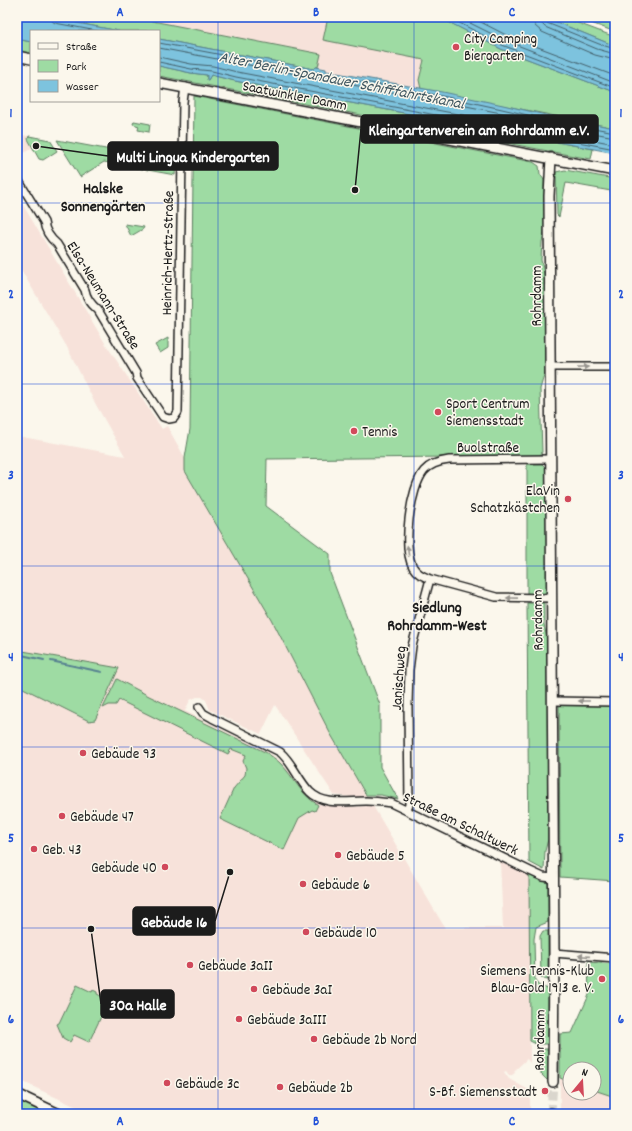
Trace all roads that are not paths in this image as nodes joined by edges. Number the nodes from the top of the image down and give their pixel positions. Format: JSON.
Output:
{"nodes":[{"id":1,"x":17,"y":56,"type":"edge"},
{"id":2,"x":30,"y":59,"type":"edge"},
{"id":3,"x":160,"y":82,"type":"edge"},
{"id":4,"x":185,"y":88,"type":"junction"},
{"id":5,"x":551,"y":158,"type":"junction"},
{"id":6,"x":615,"y":171,"type":"edge"},
{"id":7,"x":17,"y":178,"type":"edge"},
{"id":8,"x":550,"y":367,"type":"junction"},
{"id":9,"x":615,"y":367,"type":"edge"},
{"id":10,"x":174,"y":418,"type":"joint"},
{"id":11,"x":550,"y":459,"type":"junction"},
{"id":12,"x":430,"y":579,"type":"junction"},
{"id":13,"x":551,"y":598,"type":"junction"},
{"id":14,"x":553,"y":701,"type":"junction"},
{"id":15,"x":615,"y":702,"type":"edge"},
{"id":16,"x":199,"y":707,"type":"dead end"},
{"id":17,"x":407,"y":810,"type":"junction"},
{"id":18,"x":553,"y":878,"type":"junction"},
{"id":19,"x":554,"y":953,"type":"junction"},
{"id":20,"x":615,"y":958,"type":"edge"},
{"id":21,"x":553,"y":1082,"type":"tunnel mouth"},
{"id":22,"x":17,"y":1094,"type":"edge"},
{"id":23,"x":59,"y":1114,"type":"edge"}],
"edges":[{"from":1,"to":2,"type":"main road"},
{"from":3,"to":4,"type":"main road","name":"Saatwinkler Damm"},
{"from":4,"to":5,"type":"main road","name":"Saatwinkler Damm"},
{"from":4,"to":10,"type":"street","name":"Heinrich-Hertz-Straße"},
{"from":5,"to":6,"type":"main road","name":"Saatwinkler Damm"},
{"from":5,"to":8,"type":"main road","name":"Rohrdamm"},
{"from":7,"to":10,"type":"street","name":"Elsa-Neumann-Straße"},
{"from":8,"to":9,"type":"street","one_way":true},
{"from":8,"to":11,"type":"main road","name":"Rohrdamm"},
{"from":12,"to":11,"type":"street","name":"Buolstraße","one_way":true},
{"from":11,"to":13,"type":"main road","name":"Rohrdamm"},
{"from":13,"to":12,"type":"street","one_way":true},
{"from":12,"to":17,"type":"street","name":"Janischweg"},
{"from":13,"to":14,"type":"main road","name":"Rohrdamm"},
{"from":15,"to":14,"type":"street","one_way":true},
{"from":14,"to":18,"type":"main road","name":"Rohrdamm"},
{"from":16,"to":17,"type":"street","name":"Straße am Schaltwerk"},
{"from":17,"to":18,"type":"street","name":"Straße am Schaltwerk"},
{"from":18,"to":19,"type":"main road","name":"Rohrdamm"},
{"from":20,"to":19,"type":"street","one_way":true},
{"from":19,"to":21,"type":"main road","name":"Rohrdamm"},
{"from":22,"to":23,"type":"main road"}]}
